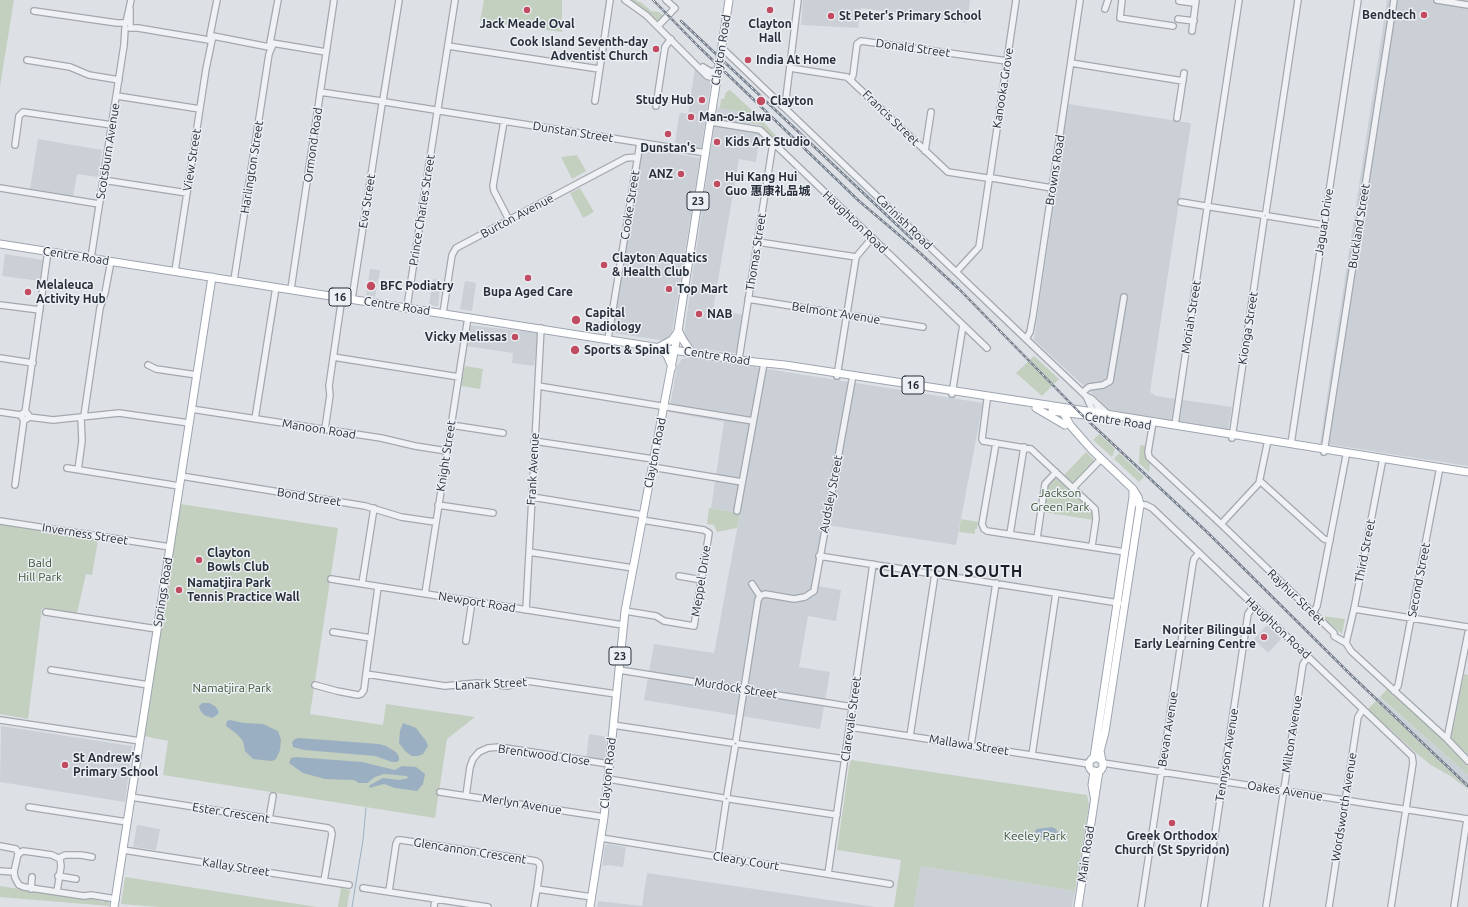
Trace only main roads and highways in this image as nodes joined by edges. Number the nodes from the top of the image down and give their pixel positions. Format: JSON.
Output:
{"nodes":[{"id":1,"x":729,"y":0,"type":"edge"},
{"id":2,"x":0,"y":244,"type":"edge"},
{"id":3,"x":212,"y":277,"type":"junction"},
{"id":4,"x":678,"y":331,"type":"junction"},
{"id":5,"x":659,"y":348,"type":"junction"},
{"id":6,"x":675,"y":350,"type":"junction"},
{"id":7,"x":692,"y":353,"type":"junction"},
{"id":8,"x":672,"y":367,"type":"junction"},
{"id":9,"x":952,"y":392,"type":"junction"},
{"id":10,"x":1036,"y":408,"type":"junction"},
{"id":11,"x":1059,"y":410,"type":"junction"},
{"id":12,"x":1092,"y":413,"type":"junction"},
{"id":13,"x":1073,"y":414,"type":"junction"},
{"id":14,"x":1153,"y":424,"type":"junction"},
{"id":15,"x":1068,"y":425,"type":"junction"},
{"id":16,"x":1232,"y":436,"type":"junction"},
{"id":17,"x":1268,"y":442,"type":"junction"},
{"id":18,"x":1325,"y":451,"type":"junction"},
{"id":19,"x":1382,"y":460,"type":"junction"},
{"id":20,"x":1440,"y":469,"type":"junction"},
{"id":21,"x":1468,"y":472,"type":"edge"},
{"id":22,"x":1468,"y":475,"type":"edge"},
{"id":23,"x":1133,"y":489,"type":"junction"},
{"id":24,"x":1126,"y":573,"type":"junction"},
{"id":25,"x":1110,"y":677,"type":"junction"},
{"id":26,"x":1090,"y":762,"type":"junction"},
{"id":27,"x":1102,"y":762,"type":"junction"},
{"id":28,"x":1097,"y":771,"type":"junction"},
{"id":29,"x":114,"y":907,"type":"edge"},
{"id":30,"x":590,"y":907,"type":"edge"},
{"id":31,"x":1078,"y":907,"type":"edge"}],
"edges":[{"from":1,"to":4,"type":"main road","name":"Clayton Road","number":"23"},
{"from":2,"to":3,"type":"main road","name":"Centre Road","number":"16"},
{"from":3,"to":5,"type":"main road","name":"Centre Road","number":"16"},
{"from":3,"to":29,"type":"main road","name":"Springs Road"},
{"from":4,"to":5,"type":"main road"},
{"from":4,"to":6,"type":"main road","name":"Clayton Road","number":"23"},
{"from":4,"to":7,"type":"main road"},
{"from":5,"to":6,"type":"main road","name":"Centre Road","number":"16"},
{"from":5,"to":8,"type":"main road"},
{"from":6,"to":7,"type":"main road","name":"Centre Road","number":"16"},
{"from":6,"to":8,"type":"main road","name":"Clayton Road","number":"23"},
{"from":7,"to":8,"type":"main road"},
{"from":7,"to":9,"type":"main road","name":"Centre Road","number":"16"},
{"from":8,"to":30,"type":"main road","name":"Clayton Road","number":"23"},
{"from":9,"to":10,"type":"main road","name":"Centre Road","number":"16"},
{"from":9,"to":11,"type":"main road","name":"Centre Road","number":"16"},
{"from":10,"to":11,"type":"main road","name":"Centre Road","number":"16"},
{"from":10,"to":15,"type":"main road"},
{"from":11,"to":12,"type":"main road","name":"Centre Road","number":"16"},
{"from":11,"to":13,"type":"main road","name":"Centre Road","number":"16"},
{"from":11,"to":15,"type":"main road"},
{"from":12,"to":13,"type":"main road","name":"Centre Road","number":"16"},
{"from":12,"to":14,"type":"main road","name":"Centre Road","number":"16"},
{"from":12,"to":14,"type":"main road","name":"Centre Road","number":"16"},
{"from":13,"to":15,"type":"main road"},
{"from":14,"to":16,"type":"main road","name":"Centre Road","number":"16"},
{"from":14,"to":16,"type":"main road","name":"Centre Road","number":"16"},
{"from":15,"to":23,"type":"main road"},
{"from":16,"to":17,"type":"main road","name":"Centre Road","number":"16"},
{"from":17,"to":18,"type":"main road","name":"Centre Road","number":"16"},
{"from":17,"to":18,"type":"main road","name":"Centre Road","number":"16"},
{"from":18,"to":19,"type":"main road","name":"Centre Road","number":"16"},
{"from":18,"to":19,"type":"main road","name":"Centre Road","number":"16"},
{"from":19,"to":20,"type":"main road","name":"Centre Road","number":"16"},
{"from":20,"to":21,"type":"main road","name":"Centre Road","number":"16"},
{"from":20,"to":22,"type":"main road","name":"Centre Road","number":"16"},
{"from":23,"to":24,"type":"main road"},
{"from":23,"to":24,"type":"main road"},
{"from":24,"to":25,"type":"main road"},
{"from":24,"to":25,"type":"main road"},
{"from":25,"to":26,"type":"main road"},
{"from":25,"to":27,"type":"main road"},
{"from":26,"to":27,"type":"main road"},
{"from":26,"to":28,"type":"main road"},
{"from":27,"to":28,"type":"main road"},
{"from":28,"to":31,"type":"main road","name":"Main Road"}]}
